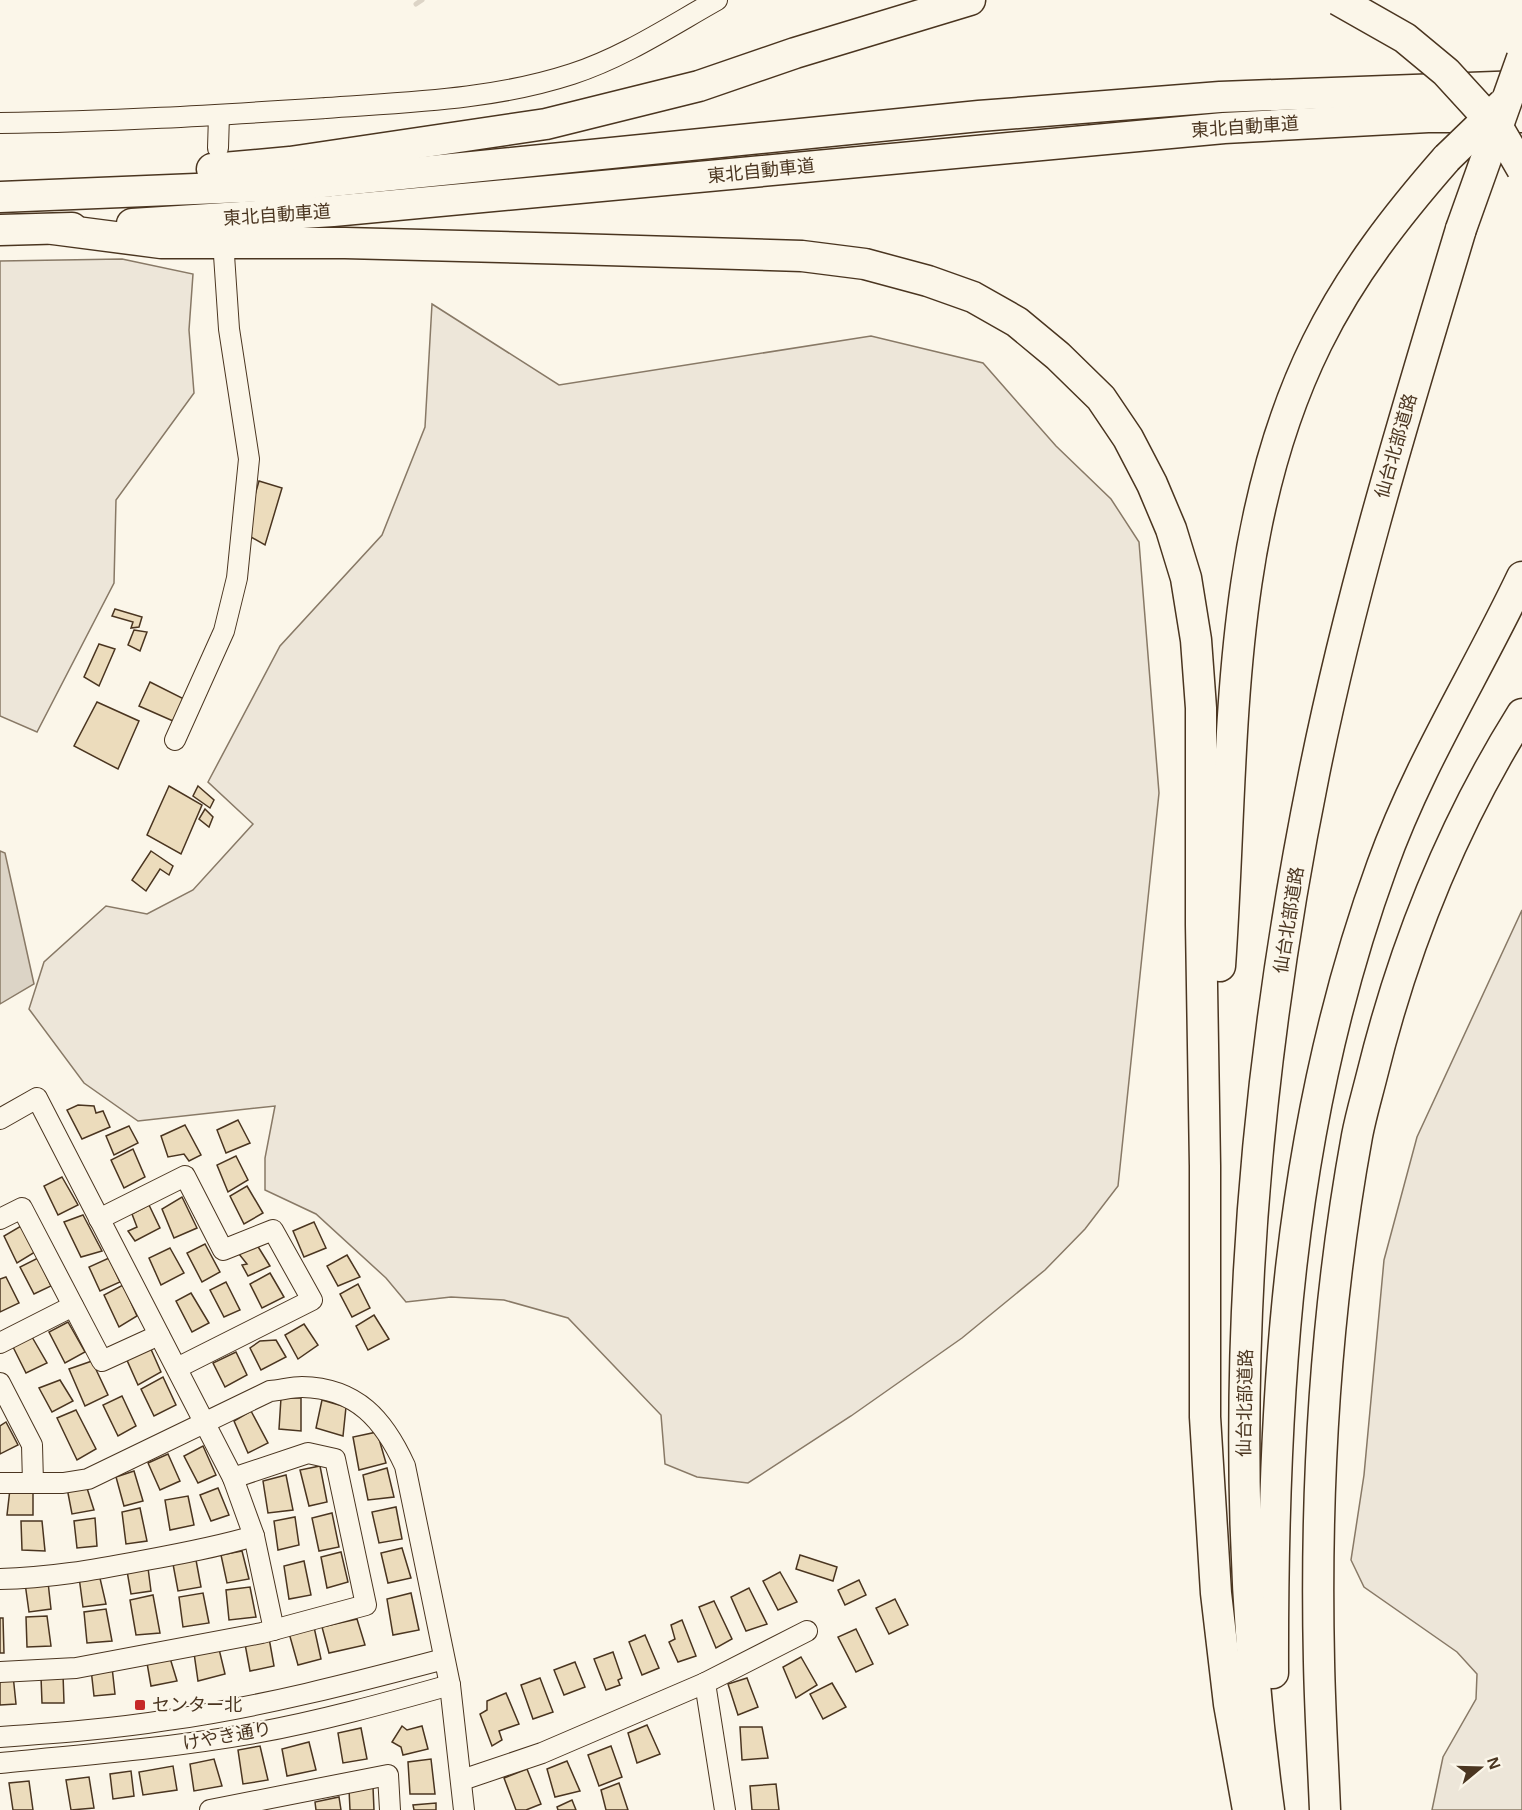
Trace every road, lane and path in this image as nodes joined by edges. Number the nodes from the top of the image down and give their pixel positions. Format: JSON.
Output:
{"nodes":[{"id":1,"x":717,"y":0,"type":"edge"},
{"id":2,"x":970,"y":0,"type":"edge"},
{"id":3,"x":1338,"y":0,"type":"edge"},
{"id":4,"x":1522,"y":58,"type":"edge"},
{"id":5,"x":1522,"y":88,"type":"edge"},
{"id":6,"x":219,"y":115,"type":"junction"},
{"id":7,"x":1522,"y":117,"type":"edge"},
{"id":8,"x":0,"y":123,"type":"edge"},
{"id":9,"x":218,"y":148,"type":"dead end"},
{"id":10,"x":1522,"y":169,"type":"edge"},
{"id":11,"x":0,"y":188,"type":"edge"},
{"id":12,"x":0,"y":197,"type":"edge"},
{"id":13,"x":53,"y":229,"type":"junction"},
{"id":14,"x":0,"y":230,"type":"edge"},
{"id":15,"x":224,"y":255,"type":"dead end"},
{"id":16,"x":1522,"y":577,"type":"edge"},
{"id":17,"x":1522,"y":714,"type":"edge"},
{"id":18,"x":175,"y":740,"type":"dead end"},
{"id":19,"x":0,"y":1119,"type":"edge"},
{"id":20,"x":1205,"y":1166,"type":"junction"},
{"id":21,"x":0,"y":1219,"type":"edge"},
{"id":22,"x":99,"y":1219,"type":"junction"},
{"id":23,"x":73,"y":1306,"type":"junction"},
{"id":24,"x":159,"y":1335,"type":"junction"},
{"id":25,"x":0,"y":1343,"type":"edge"},
{"id":26,"x":177,"y":1368,"type":"junction"},
{"id":27,"x":0,"y":1383,"type":"edge"},
{"id":28,"x":205,"y":1424,"type":"junction"},
{"id":29,"x":233,"y":1478,"type":"junction"},
{"id":30,"x":0,"y":1483,"type":"edge"},
{"id":31,"x":33,"y":1483,"type":"junction"},
{"id":32,"x":254,"y":1536,"type":"junction"},
{"id":33,"x":0,"y":1579,"type":"edge"},
{"id":34,"x":274,"y":1630,"type":"junction"},
{"id":35,"x":807,"y":1631,"type":"dead end"},
{"id":36,"x":444,"y":1659,"type":"junction"},
{"id":37,"x":0,"y":1672,"type":"edge"},
{"id":38,"x":705,"y":1683,"type":"junction"},
{"id":39,"x":450,"y":1684,"type":"junction"},
{"id":40,"x":0,"y":1737,"type":"edge"},
{"id":41,"x":0,"y":1763,"type":"edge"},
{"id":42,"x":462,"y":1780,"type":"junction"},
{"id":43,"x":210,"y":1810,"type":"edge"},
{"id":44,"x":390,"y":1810,"type":"edge"},
{"id":45,"x":464,"y":1810,"type":"edge"},
{"id":46,"x":725,"y":1810,"type":"edge"},
{"id":47,"x":1248,"y":1810,"type":"edge"},
{"id":48,"x":1269,"y":1810,"type":"edge"},
{"id":49,"x":1283,"y":1810,"type":"edge"},
{"id":50,"x":1325,"y":1810,"type":"edge"}],
"edges":[{"from":1,"to":6,"type":"street"},
{"from":2,"to":11,"type":"highway"},
{"from":3,"to":10,"type":"highway","bridge":true},
{"from":4,"to":48,"type":"highway","name":"仙台北部道路","bridge":true},
{"from":5,"to":12,"type":"highway","name":"東北自動車道"},
{"from":5,"to":20,"type":"highway","bridge":true},
{"from":6,"to":8,"type":"street"},
{"from":6,"to":9,"type":"street"},
{"from":7,"to":13,"type":"highway","name":"東北自動車道"},
{"from":13,"to":14,"type":"highway","name":"東北自動車道"},
{"from":13,"to":20,"type":"highway"},
{"from":15,"to":18,"type":"street"},
{"from":16,"to":49,"type":"highway"},
{"from":17,"to":50,"type":"highway"},
{"from":19,"to":22,"type":"street"},
{"from":20,"to":47,"type":"highway"},
{"from":21,"to":23,"type":"street"},
{"from":22,"to":24,"type":"street"},
{"from":22,"to":26,"type":"street"},
{"from":23,"to":24,"type":"street"},
{"from":23,"to":25,"type":"street"},
{"from":24,"to":26,"type":"street"},
{"from":26,"to":28,"type":"street"},
{"from":27,"to":31,"type":"street"},
{"from":28,"to":29,"type":"street"},
{"from":28,"to":31,"type":"street"},
{"from":28,"to":36,"type":"street"},
{"from":29,"to":32,"type":"street"},
{"from":29,"to":34,"type":"street"},
{"from":30,"to":31,"type":"street"},
{"from":32,"to":33,"type":"street"},
{"from":32,"to":34,"type":"street"},
{"from":34,"to":37,"type":"street"},
{"from":35,"to":38,"type":"street"},
{"from":36,"to":39,"type":"street"},
{"from":36,"to":40,"type":"street"},
{"from":38,"to":42,"type":"street"},
{"from":38,"to":46,"type":"street"},
{"from":39,"to":41,"type":"street","name":"けやき通り"},
{"from":39,"to":42,"type":"street"},
{"from":42,"to":45,"type":"street"},
{"from":43,"to":44,"type":"street"}]}
